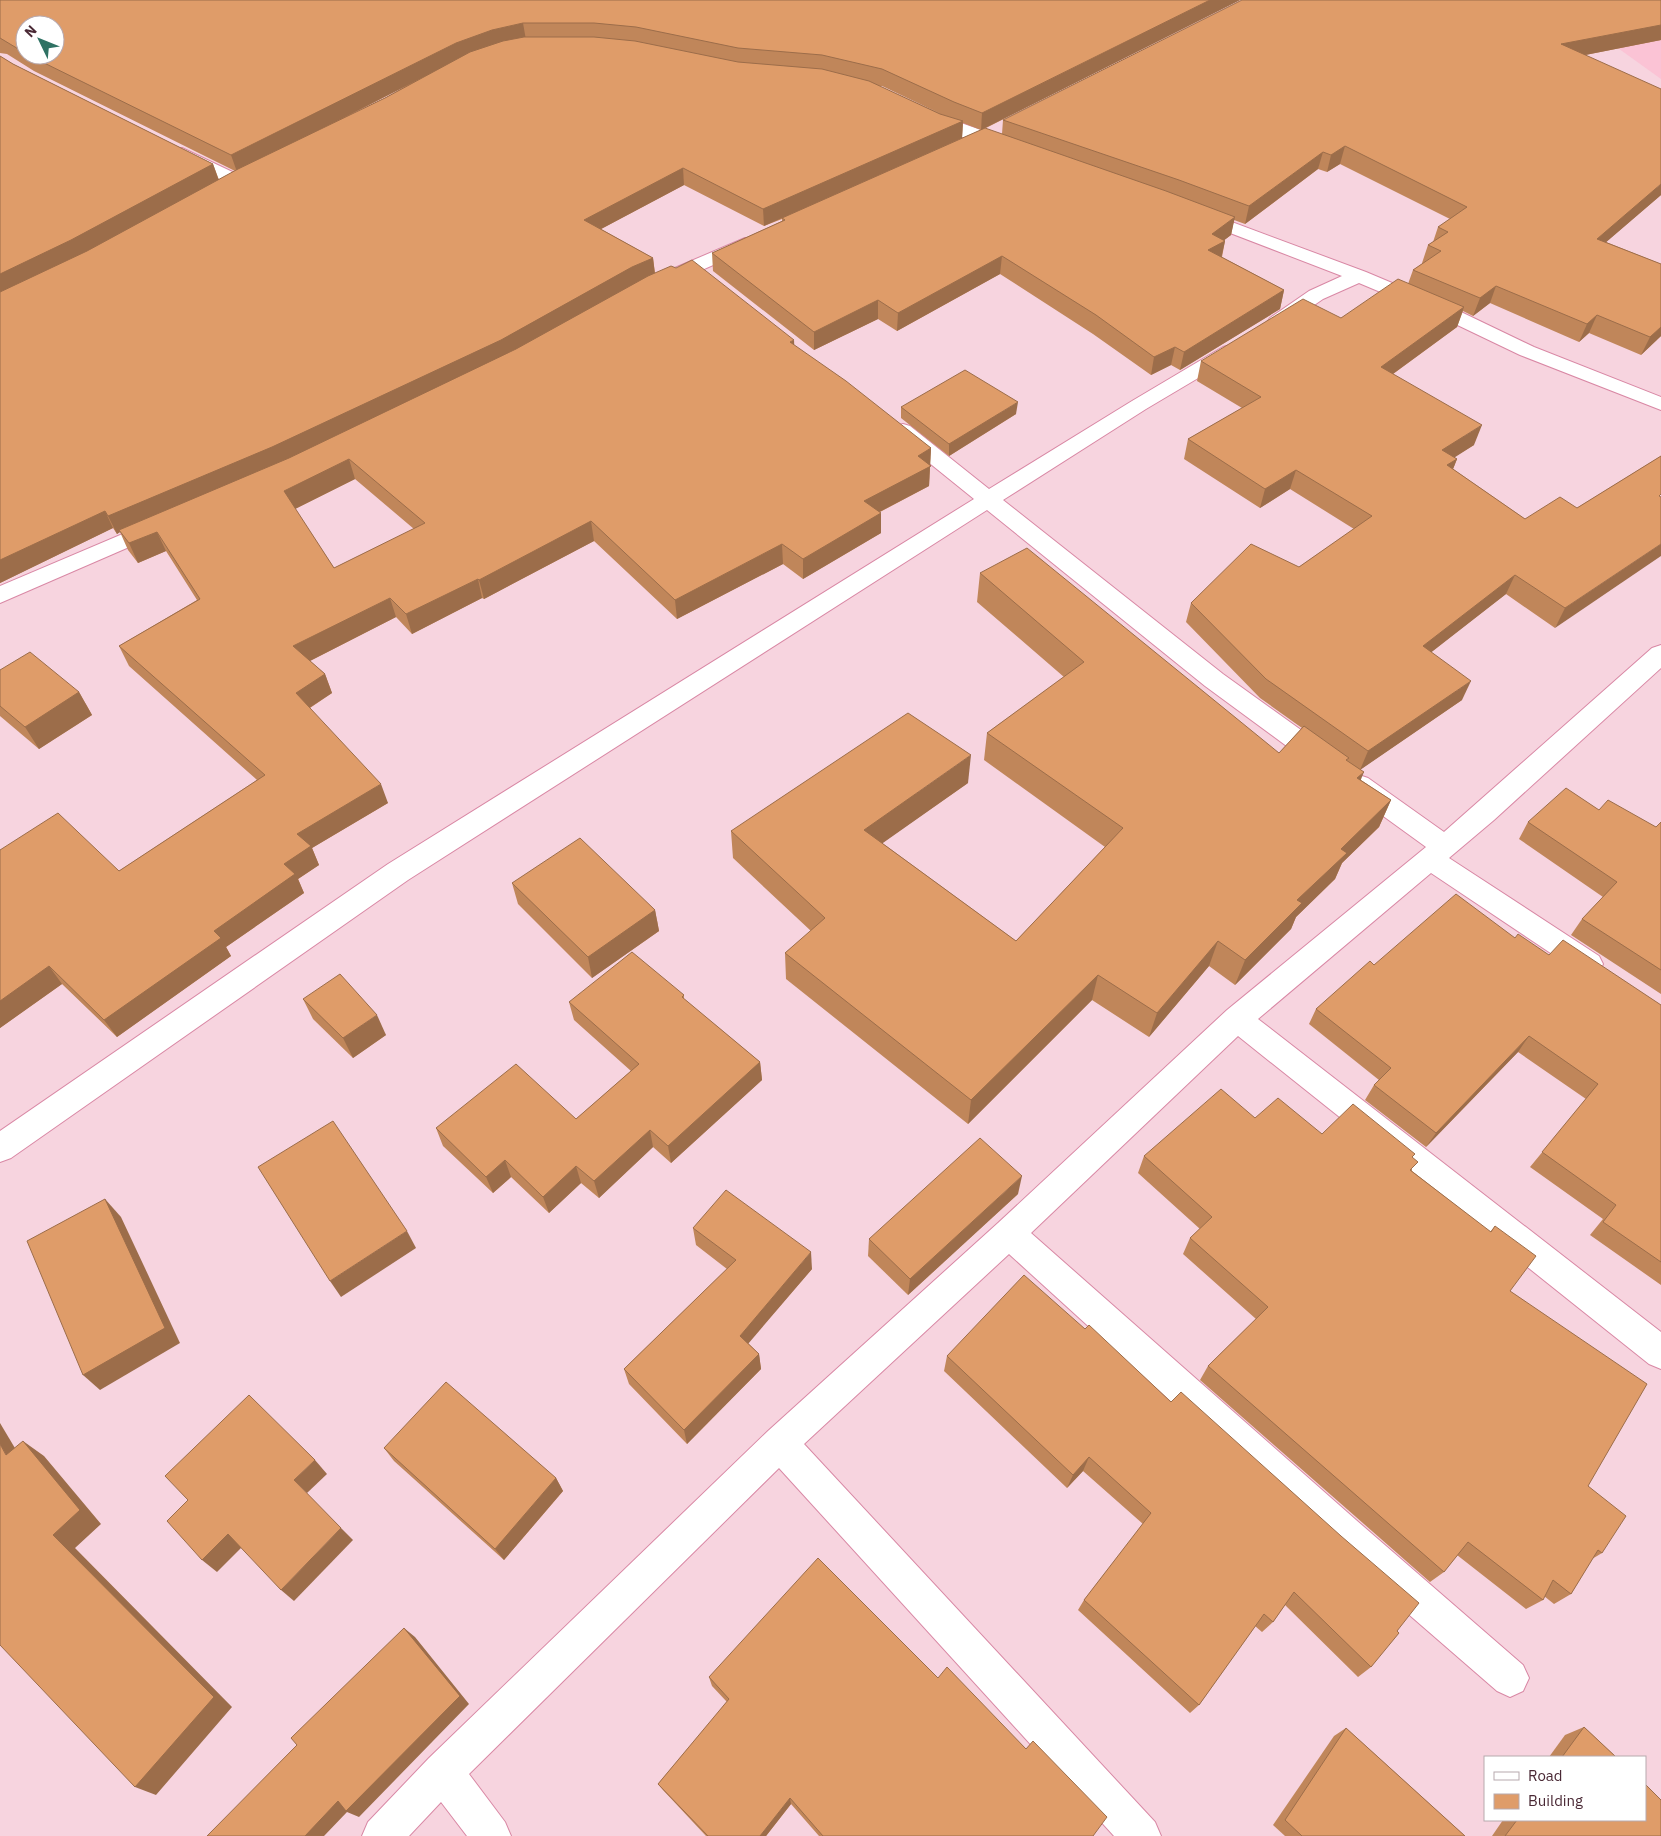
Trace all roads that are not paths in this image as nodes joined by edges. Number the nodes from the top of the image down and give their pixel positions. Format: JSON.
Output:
{"nodes":[{"id":1,"x":914,"y":110,"type":"edge"},
{"id":2,"x":1010,"y":124,"type":"edge"},
{"id":3,"x":984,"y":137,"type":"junction"},
{"id":4,"x":168,"y":146,"type":"edge"},
{"id":5,"x":958,"y":148,"type":"edge"},
{"id":6,"x":1030,"y":153,"type":"edge"},
{"id":7,"x":237,"y":181,"type":"edge"},
{"id":8,"x":1178,"y":207,"type":"edge"},
{"id":9,"x":763,"y":236,"type":"edge"},
{"id":10,"x":1358,"y":276,"type":"junction"},
{"id":11,"x":650,"y":286,"type":"edge"},
{"id":12,"x":1661,"y":404,"type":"edge"},
{"id":13,"x":889,"y":420,"type":"edge"},
{"id":14,"x":989,"y":499,"type":"junction"},
{"id":15,"x":171,"y":521,"type":"edge"},
{"id":16,"x":0,"y":595,"type":"edge"},
{"id":17,"x":1661,"y":654,"type":"edge"},
{"id":18,"x":1437,"y":853,"type":"junction"},
{"id":19,"x":1611,"y":978,"type":"edge"},
{"id":20,"x":1237,"y":1019,"type":"junction"},
{"id":21,"x":0,"y":1148,"type":"edge"},
{"id":22,"x":1009,"y":1233,"type":"junction"},
{"id":23,"x":1661,"y":1353,"type":"edge"},
{"id":24,"x":780,"y":1443,"type":"junction"},
{"id":25,"x":1510,"y":1678,"type":"dead end"},
{"id":26,"x":443,"y":1772,"type":"junction"},
{"id":27,"x":382,"y":1836,"type":"edge"},
{"id":28,"x":491,"y":1836,"type":"edge"},
{"id":29,"x":1141,"y":1836,"type":"edge"}],
"edges":[{"from":1,"to":3,"type":"street"},
{"from":2,"to":3,"type":"street"},
{"from":3,"to":5,"type":"street"},
{"from":3,"to":6,"type":"street"},
{"from":4,"to":7,"type":"street"},
{"from":8,"to":10,"type":"street"},
{"from":9,"to":11,"type":"street"},
{"from":10,"to":12,"type":"street"},
{"from":10,"to":14,"type":"street"},
{"from":13,"to":14,"type":"street"},
{"from":14,"to":18,"type":"street"},
{"from":14,"to":21,"type":"street"},
{"from":15,"to":16,"type":"street"},
{"from":17,"to":18,"type":"street"},
{"from":18,"to":19,"type":"street"},
{"from":18,"to":20,"type":"street"},
{"from":20,"to":22,"type":"street"},
{"from":20,"to":23,"type":"street"},
{"from":22,"to":24,"type":"street"},
{"from":22,"to":25,"type":"street"},
{"from":24,"to":26,"type":"street"},
{"from":24,"to":29,"type":"street"},
{"from":26,"to":27,"type":"street"},
{"from":26,"to":28,"type":"street"}]}
